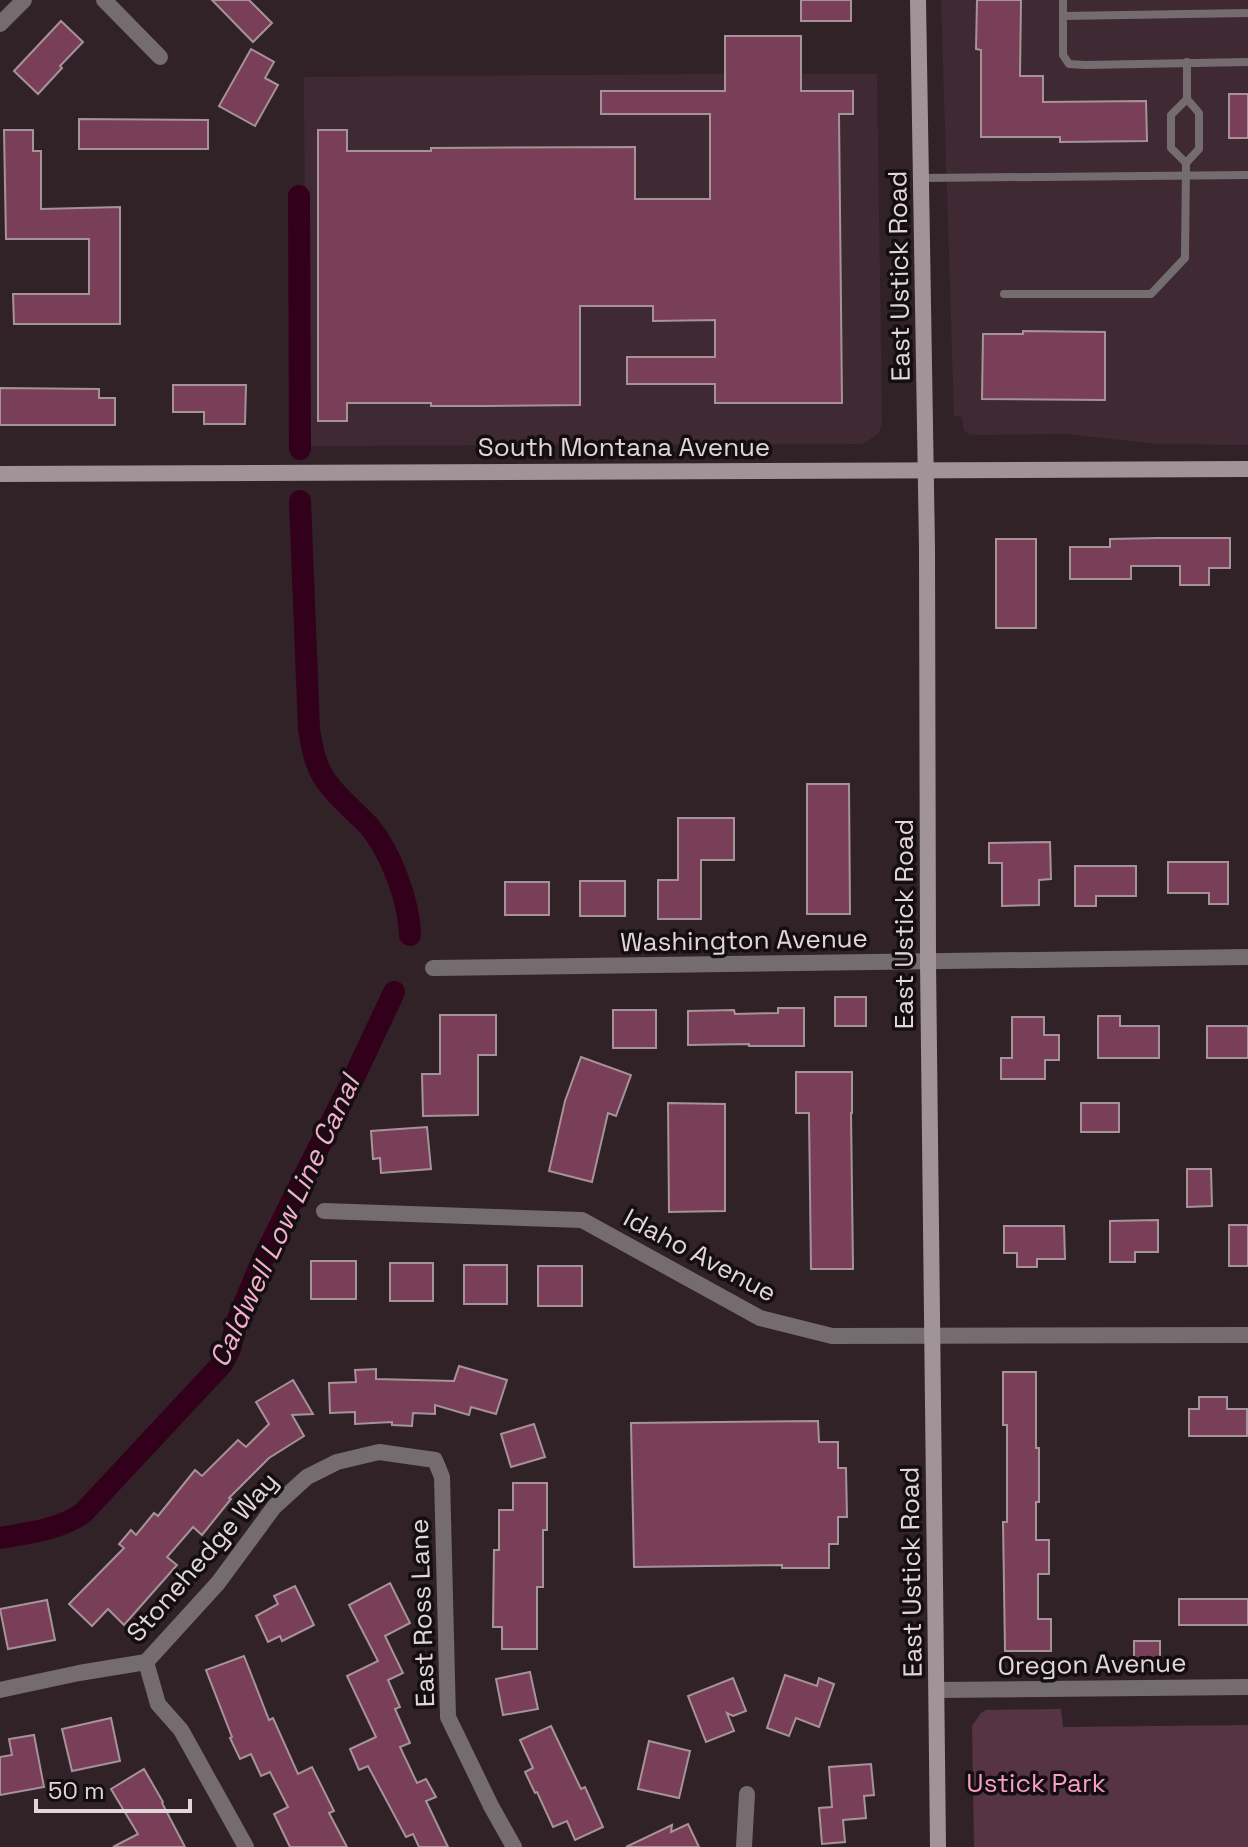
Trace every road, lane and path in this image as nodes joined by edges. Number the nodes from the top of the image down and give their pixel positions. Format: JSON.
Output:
{"nodes":[{"id":1,"x":24,"y":0,"type":"edge"},
{"id":2,"x":104,"y":0,"type":"edge"},
{"id":3,"x":918,"y":0,"type":"edge"},
{"id":4,"x":1063,"y":0,"type":"edge"},
{"id":5,"x":1248,"y":13,"type":"edge"},
{"id":6,"x":1063,"y":16,"type":"junction"},
{"id":7,"x":0,"y":24,"type":"edge"},
{"id":8,"x":160,"y":57,"type":"dead end"},
{"id":9,"x":1187,"y":62,"type":"junction"},
{"id":10,"x":1248,"y":62,"type":"edge"},
{"id":11,"x":1187,"y":99,"type":"junction"},
{"id":12,"x":1186,"y":163,"type":"junction"},
{"id":13,"x":1248,"y":175,"type":"edge"},
{"id":14,"x":1185,"y":176,"type":"junction"},
{"id":15,"x":922,"y":178,"type":"junction"},
{"id":16,"x":1004,"y":294,"type":"dead end"},
{"id":17,"x":1248,"y":469,"type":"edge"},
{"id":18,"x":925,"y":470,"type":"junction"},
{"id":19,"x":0,"y":474,"type":"edge"},
{"id":20,"x":1248,"y":957,"type":"edge"},
{"id":21,"x":928,"y":961,"type":"junction"},
{"id":22,"x":433,"y":968,"type":"dead end"},
{"id":23,"x":324,"y":1211,"type":"dead end"},
{"id":24,"x":1248,"y":1335,"type":"edge"},
{"id":25,"x":933,"y":1337,"type":"junction"},
{"id":26,"x":435,"y":1460,"type":"joint"},
{"id":27,"x":146,"y":1662,"type":"junction"},
{"id":28,"x":1248,"y":1687,"type":"edge"},
{"id":29,"x":0,"y":1690,"type":"edge"},
{"id":30,"x":937,"y":1690,"type":"junction"},
{"id":31,"x":747,"y":1794,"type":"dead end"},
{"id":32,"x":246,"y":1847,"type":"edge"},
{"id":33,"x":514,"y":1847,"type":"edge"},
{"id":34,"x":744,"y":1847,"type":"edge"},
{"id":35,"x":938,"y":1847,"type":"edge"}],
"edges":[{"from":1,"to":7,"type":"street"},
{"from":2,"to":8,"type":"street"},
{"from":3,"to":15,"type":"main road","name":"East Ustick Road"},
{"from":4,"to":6,"type":"lane"},
{"from":5,"to":6,"type":"lane"},
{"from":6,"to":9,"type":"lane"},
{"from":9,"to":10,"type":"lane"},
{"from":9,"to":11,"type":"lane"},
{"from":11,"to":12,"type":"lane"},
{"from":11,"to":12,"type":"lane"},
{"from":12,"to":14,"type":"lane"},
{"from":13,"to":14,"type":"lane"},
{"from":14,"to":15,"type":"lane"},
{"from":14,"to":16,"type":"lane"},
{"from":15,"to":18,"type":"main road","name":"East Ustick Road"},
{"from":17,"to":18,"type":"main road","name":"South Montana Avenue"},
{"from":18,"to":19,"type":"main road","name":"South Montana Avenue"},
{"from":18,"to":21,"type":"main road","name":"East Ustick Road"},
{"from":20,"to":21,"type":"street","name":"Washington Avenue"},
{"from":21,"to":22,"type":"street","name":"Washington Avenue"},
{"from":21,"to":25,"type":"main road","name":"East Ustick Road"},
{"from":23,"to":25,"type":"street","name":"Idaho Avenue"},
{"from":24,"to":25,"type":"street","name":"Idaho Avenue"},
{"from":25,"to":30,"type":"main road","name":"East Ustick Road"},
{"from":26,"to":27,"type":"street","name":"Stonehedge Way"},
{"from":26,"to":33,"type":"street","name":"East Ross Lane"},
{"from":27,"to":29,"type":"street","name":"Stonehedge Way"},
{"from":27,"to":32,"type":"street"},
{"from":28,"to":30,"type":"street","name":"Oregon Avenue"},
{"from":30,"to":35,"type":"main road","name":"East Ustick Road"},
{"from":31,"to":34,"type":"street"}]}
